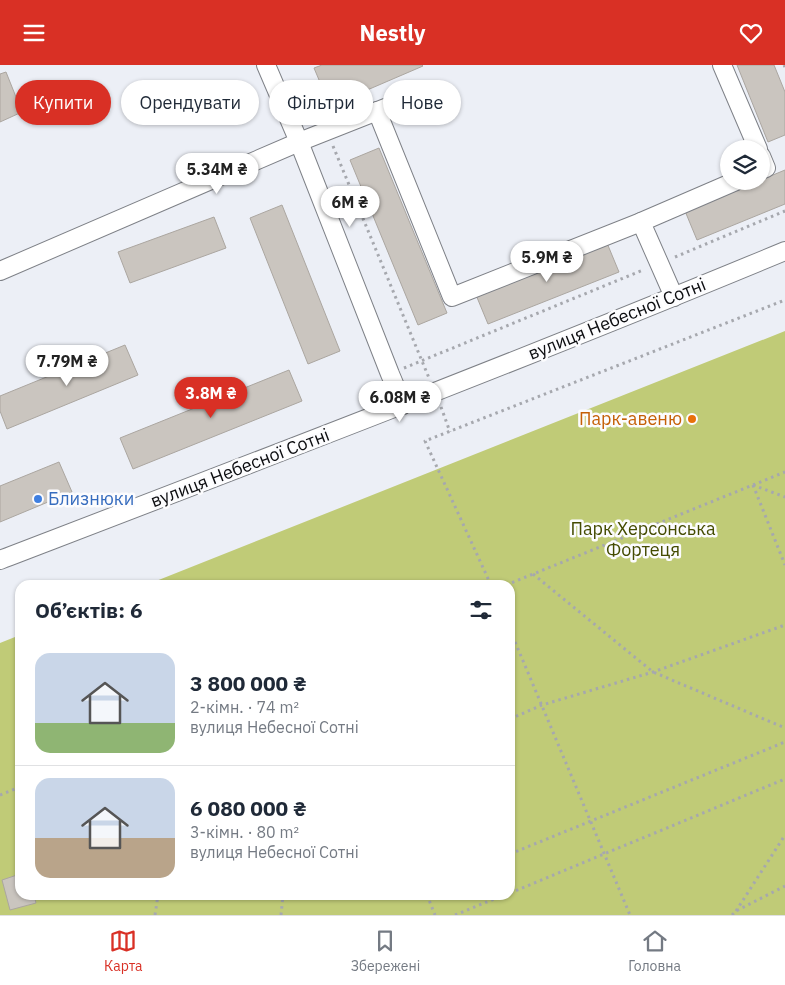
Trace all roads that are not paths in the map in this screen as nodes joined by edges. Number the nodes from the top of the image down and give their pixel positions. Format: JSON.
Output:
{"nodes":[{"id":1,"x":266,"y":65,"type":"edge"},
{"id":2,"x":722,"y":65,"type":"edge"},
{"id":3,"x":383,"y":109,"type":"edge"},
{"id":4,"x":377,"y":111,"type":"junction"},
{"id":5,"x":754,"y":140,"type":"edge"},
{"id":6,"x":299,"y":142,"type":"junction"},
{"id":7,"x":720,"y":188,"type":"edge"},
{"id":8,"x":641,"y":222,"type":"junction"},
{"id":9,"x":785,"y":251,"type":"edge"},
{"id":10,"x":0,"y":271,"type":"edge"},
{"id":11,"x":674,"y":297,"type":"junction"},
{"id":12,"x":403,"y":405,"type":"junction"},
{"id":13,"x":0,"y":561,"type":"edge"}],
"edges":[{"from":1,"to":6,"type":"street"},
{"from":2,"to":5,"type":"street"},
{"from":3,"to":4,"type":"street"},
{"from":4,"to":6,"type":"street"},
{"from":4,"to":8,"type":"street"},
{"from":6,"to":10,"type":"street"},
{"from":6,"to":12,"type":"street"},
{"from":7,"to":8,"type":"street"},
{"from":8,"to":11,"type":"street"},
{"from":9,"to":11,"type":"street","name":"вулиця Небесної Сотні"},
{"from":11,"to":12,"type":"street","name":"вулиця Небесної Сотні"},
{"from":12,"to":13,"type":"street","name":"вулиця Небесної Сотні"}]}
